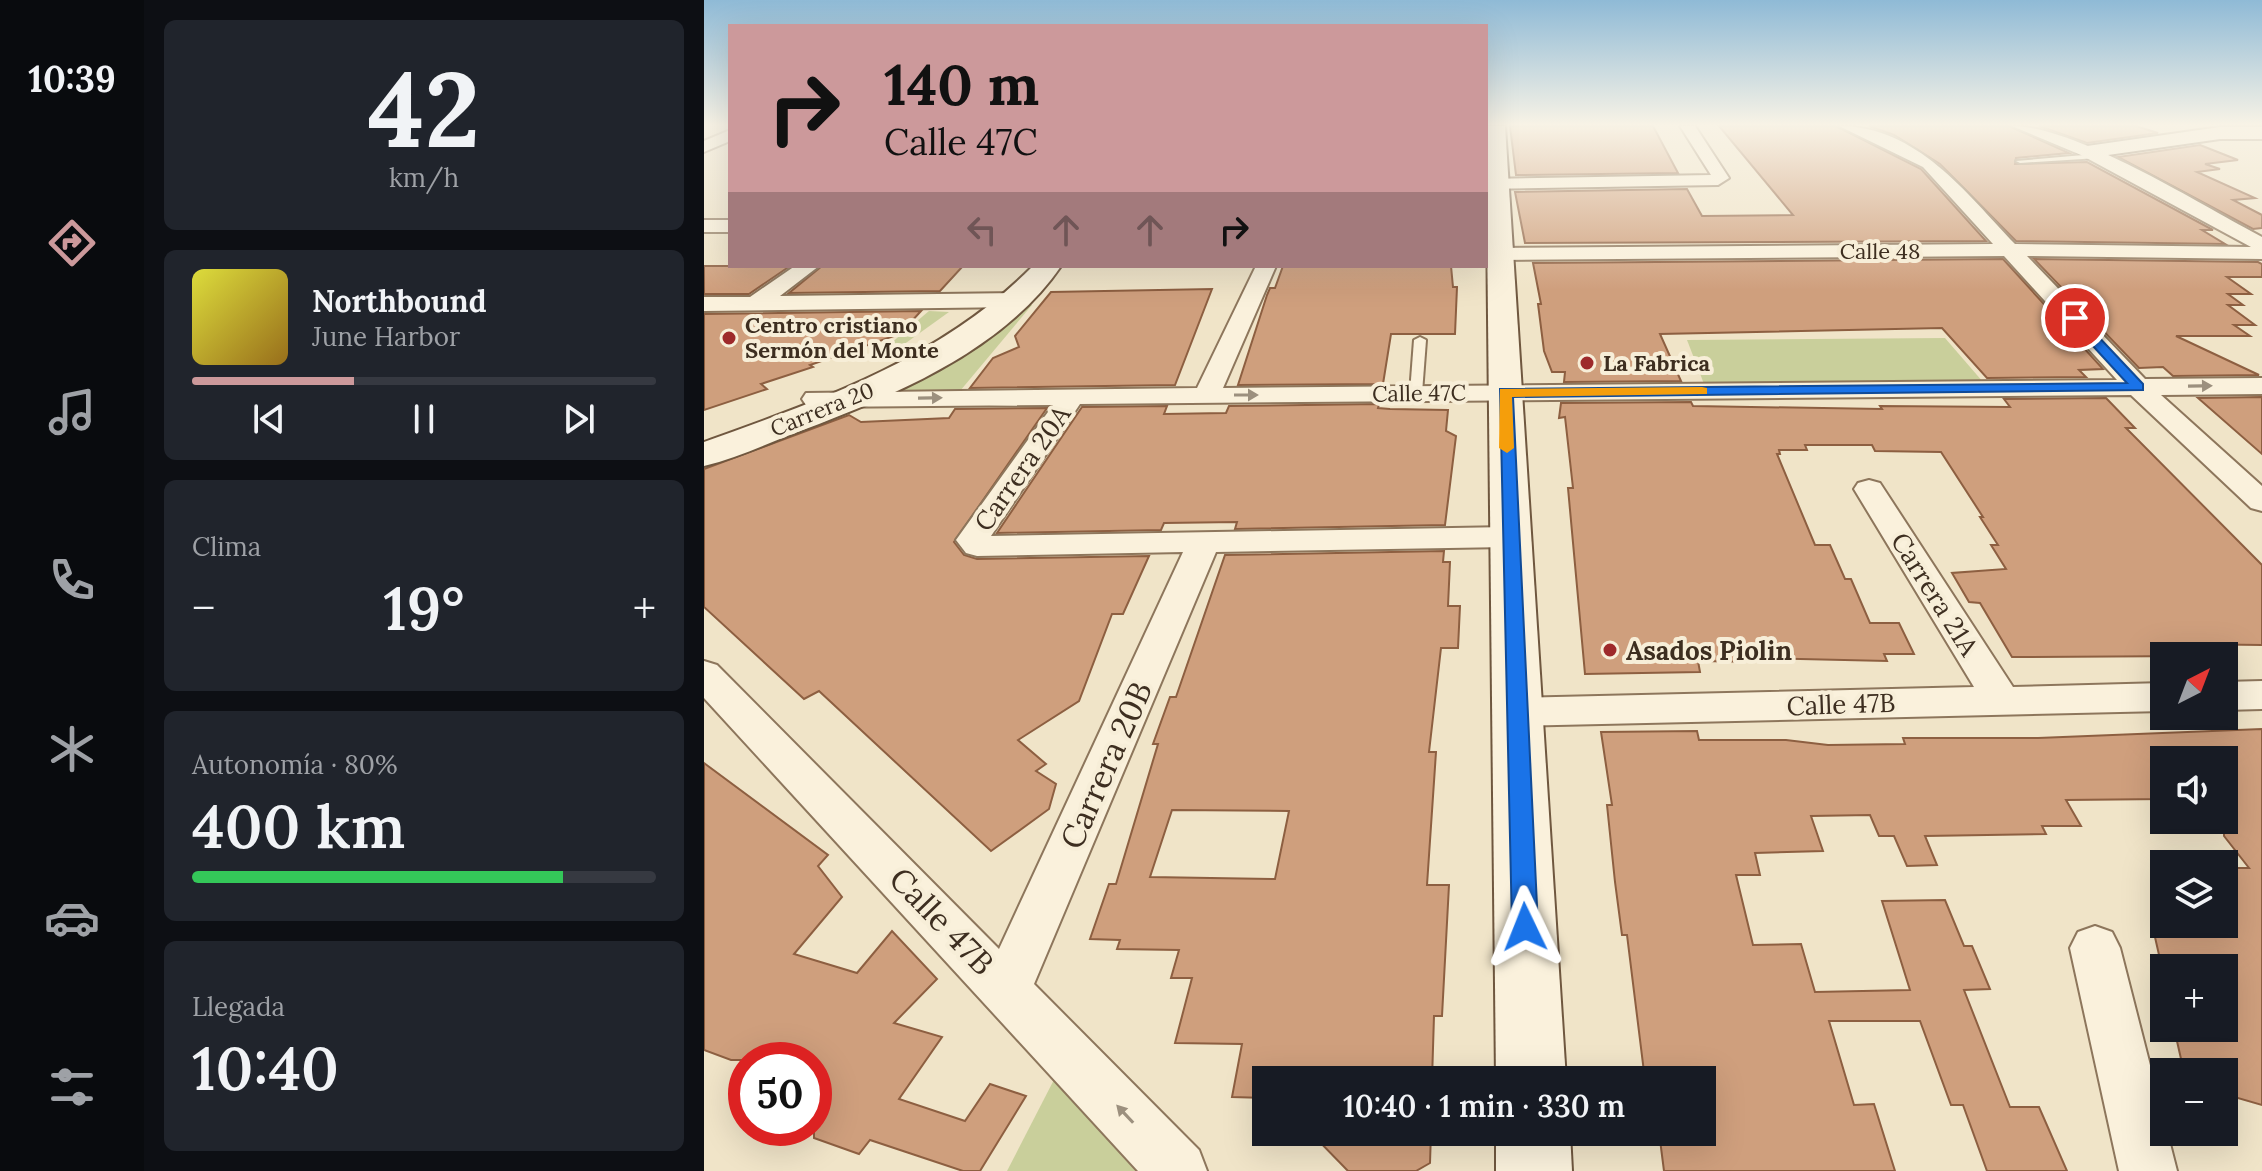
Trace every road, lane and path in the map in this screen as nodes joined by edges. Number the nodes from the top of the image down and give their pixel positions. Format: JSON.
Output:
{"nodes":[{"id":1,"x":1713,"y":181,"type":"edge"},
{"id":2,"x":1945,"y":181,"type":"edge"},
{"id":3,"x":2141,"y":181,"type":"edge"},
{"id":4,"x":1491,"y":184,"type":"edge"},
{"id":5,"x":704,"y":226,"type":"edge"},
{"id":6,"x":728,"y":226,"type":"edge"},
{"id":7,"x":2262,"y":245,"type":"edge"},
{"id":8,"x":2011,"y":250,"type":"junction"},
{"id":9,"x":2262,"y":253,"type":"edge"},
{"id":10,"x":1498,"y":254,"type":"junction"},
{"id":11,"x":806,"y":268,"type":"edge"},
{"id":12,"x":1021,"y":268,"type":"edge"},
{"id":13,"x":1045,"y":268,"type":"edge"},
{"id":14,"x":1265,"y":268,"type":"edge"},
{"id":15,"x":1005,"y":300,"type":"junction"},
{"id":16,"x":704,"y":304,"type":"edge"},
{"id":17,"x":757,"y":304,"type":"junction"},
{"id":18,"x":704,"y":322,"type":"edge"},
{"id":19,"x":1420,"y":340,"type":"dead end"},
{"id":20,"x":2262,"y":386,"type":"edge"},
{"id":21,"x":2138,"y":387,"type":"junction"},
{"id":22,"x":1505,"y":392,"type":"junction"},
{"id":23,"x":1416,"y":393,"type":"junction"},
{"id":24,"x":1207,"y":395,"type":"junction"},
{"id":25,"x":1072,"y":397,"type":"junction"},
{"id":26,"x":815,"y":399,"type":"junction"},
{"id":27,"x":852,"y":399,"type":"junction"},
{"id":28,"x":704,"y":440,"type":"edge"},
{"id":29,"x":704,"y":455,"type":"edge"},
{"id":30,"x":1869,"y":489,"type":"dead end"},
{"id":31,"x":2262,"y":502,"type":"edge"},
{"id":32,"x":1508,"y":537,"type":"junction"},
{"id":33,"x":1204,"y":541,"type":"junction"},
{"id":34,"x":704,"y":674,"type":"edge"},
{"id":35,"x":2262,"y":695,"type":"edge"},
{"id":36,"x":2238,"y":696,"type":"edge"},
{"id":37,"x":2150,"y":697,"type":"edge"},
{"id":38,"x":2001,"y":699,"type":"junction"},
{"id":39,"x":1518,"y":712,"type":"junction"},
{"id":40,"x":2095,"y":948,"type":"dead end"},
{"id":41,"x":1007,"y":988,"type":"junction"},
{"id":42,"x":1531,"y":1066,"type":"edge"},
{"id":43,"x":1533,"y":1146,"type":"edge"},
{"id":44,"x":1178,"y":1171,"type":"edge"},
{"id":45,"x":1534,"y":1171,"type":"edge"},
{"id":46,"x":2148,"y":1171,"type":"edge"}],
"edges":[{"from":1,"to":4,"type":"street"},
{"from":2,"to":8,"type":"street"},
{"from":3,"to":7,"type":"street"},
{"from":4,"to":10,"type":"main road"},
{"from":5,"to":6,"type":"street"},
{"from":8,"to":9,"type":"street","name":"Calle 48"},
{"from":8,"to":10,"type":"street","name":"Calle 48"},
{"from":8,"to":21,"type":"street"},
{"from":10,"to":22,"type":"main road"},
{"from":11,"to":17,"type":"street"},
{"from":12,"to":15,"type":"main road","name":"Carrera 20"},
{"from":13,"to":15,"type":"main road","name":"Carrera 20"},
{"from":14,"to":24,"type":"street"},
{"from":15,"to":17,"type":"street"},
{"from":15,"to":26,"type":"main road","name":"Carrera 20"},
{"from":15,"to":27,"type":"main road","name":"Carrera 20"},
{"from":16,"to":17,"type":"street"},
{"from":17,"to":18,"type":"street"},
{"from":19,"to":23,"type":"lane"},
{"from":21,"to":20,"type":"street","name":"Calle 47C","one_way":true},
{"from":21,"to":22,"type":"street","name":"Calle 47C"},
{"from":21,"to":31,"type":"street"},
{"from":22,"to":23,"type":"street","name":"Calle 47C"},
{"from":22,"to":32,"type":"main road"},
{"from":24,"to":23,"type":"street","name":"Calle 47C","one_way":true},
{"from":24,"to":25,"type":"street","name":"Calle 47C"},
{"from":27,"to":25,"type":"street","name":"Calle 47C","one_way":true},
{"from":25,"to":33,"type":"street","name":"Carrera 20A"},
{"from":26,"to":27,"type":"street","name":"Calle 47C"},
{"from":26,"to":28,"type":"main road","name":"Carrera 20"},
{"from":27,"to":29,"type":"main road","name":"Carrera 20"},
{"from":30,"to":38,"type":"street","name":"Carrera 21A"},
{"from":32,"to":33,"type":"street"},
{"from":32,"to":39,"type":"main road"},
{"from":33,"to":41,"type":"street","name":"Carrera 20B"},
{"from":34,"to":41,"type":"street","name":"Calle 47B"},
{"from":35,"to":36,"type":"street"},
{"from":37,"to":38,"type":"street","name":"Calle 47B"},
{"from":38,"to":39,"type":"street","name":"Calle 47B"},
{"from":39,"to":42,"type":"main road"},
{"from":40,"to":46,"type":"street"},
{"from":44,"to":41,"type":"street","name":"Calle 47B","one_way":true},
{"from":43,"to":45,"type":"main road"}]}
